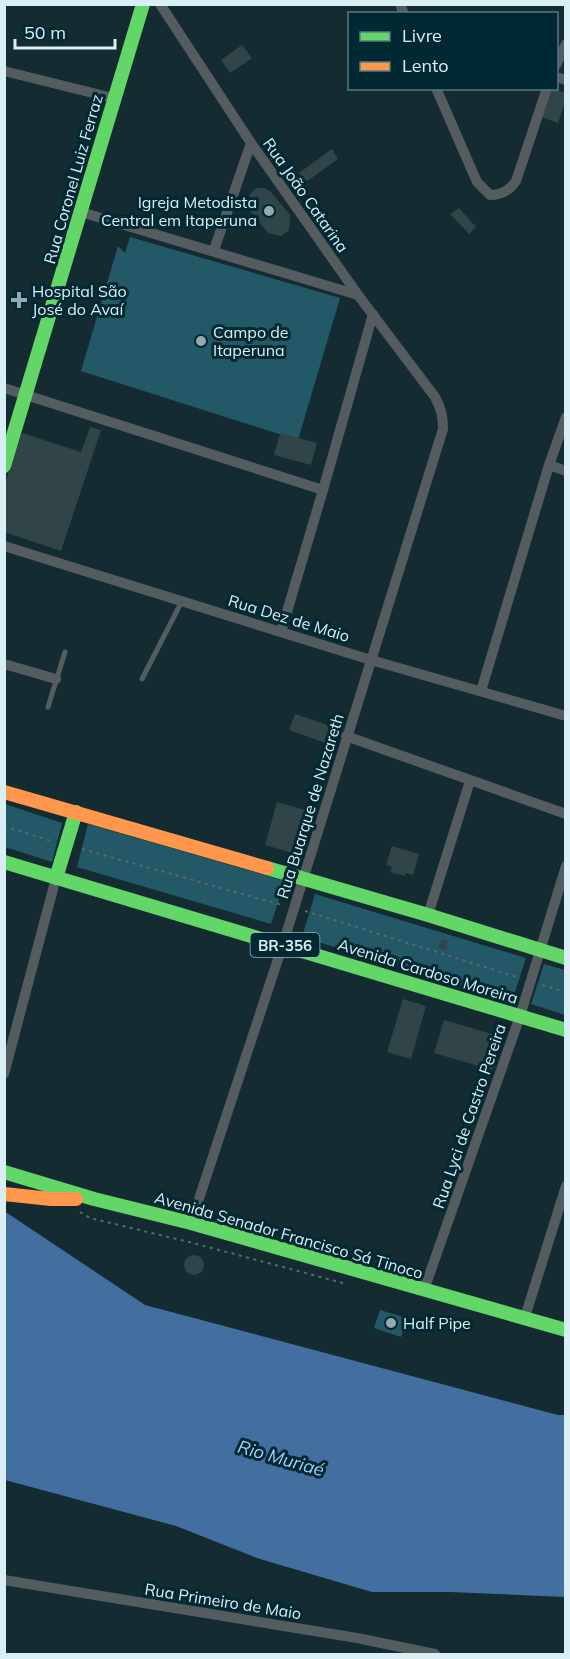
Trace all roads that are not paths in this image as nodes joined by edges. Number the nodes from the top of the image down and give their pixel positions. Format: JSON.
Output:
{"nodes":[{"id":1,"x":143,"y":4,"type":"edge"},
{"id":2,"x":160,"y":4,"type":"edge"},
{"id":3,"x":566,"y":44,"type":"edge"},
{"id":4,"x":558,"y":61,"type":"edge"},
{"id":5,"x":4,"y":70,"type":"edge"},
{"id":6,"x":437,"y":90,"type":"edge"},
{"id":7,"x":546,"y":90,"type":"edge"},
{"id":8,"x":113,"y":98,"type":"junction"},
{"id":9,"x":251,"y":143,"type":"junction"},
{"id":10,"x":81,"y":212,"type":"junction"},
{"id":11,"x":214,"y":250,"type":"junction"},
{"id":12,"x":358,"y":295,"type":"junction"},
{"id":13,"x":373,"y":314,"type":"junction"},
{"id":14,"x":4,"y":388,"type":"edge"},
{"id":15,"x":27,"y":394,"type":"junction"},
{"id":16,"x":435,"y":397,"type":"joint"},
{"id":17,"x":566,"y":417,"type":"edge"},
{"id":18,"x":549,"y":465,"type":"junction"},
{"id":19,"x":4,"y":466,"type":"edge"},
{"id":20,"x":566,"y":471,"type":"edge"},
{"id":21,"x":323,"y":490,"type":"junction"},
{"id":22,"x":4,"y":546,"type":"edge"},
{"id":23,"x":182,"y":601,"type":"junction"},
{"id":24,"x":281,"y":632,"type":"junction"},
{"id":25,"x":65,"y":652,"type":"dead end"},
{"id":26,"x":371,"y":660,"type":"junction"},
{"id":27,"x":4,"y":664,"type":"edge"},
{"id":28,"x":56,"y":679,"type":"junction"},
{"id":29,"x":142,"y":679,"type":"dead end"},
{"id":30,"x":481,"y":691,"type":"junction"},
{"id":31,"x":48,"y":707,"type":"dead end"},
{"id":32,"x":566,"y":716,"type":"edge"},
{"id":33,"x":346,"y":736,"type":"junction"},
{"id":34,"x":470,"y":781,"type":"junction"},
{"id":35,"x":4,"y":792,"type":"edge"},
{"id":36,"x":76,"y":812,"type":"junction"},
{"id":37,"x":566,"y":814,"type":"edge"},
{"id":38,"x":4,"y":862,"type":"edge"},
{"id":39,"x":566,"y":866,"type":"edge"},
{"id":40,"x":56,"y":878,"type":"junction"},
{"id":41,"x":302,"y":878,"type":"junction"},
{"id":42,"x":428,"y":915,"type":"junction"},
{"id":43,"x":283,"y":944,"type":"junction"},
{"id":44,"x":540,"y":950,"type":"junction"},
{"id":45,"x":566,"y":958,"type":"edge"},
{"id":46,"x":520,"y":1016,"type":"junction"},
{"id":47,"x":566,"y":1030,"type":"edge"},
{"id":48,"x":4,"y":1074,"type":"edge"},
{"id":49,"x":4,"y":1172,"type":"edge"},
{"id":50,"x":566,"y":1186,"type":"edge"},
{"id":51,"x":4,"y":1194,"type":"edge"},
{"id":52,"x":94,"y":1199,"type":"junction"},
{"id":53,"x":191,"y":1223,"type":"junction"},
{"id":54,"x":424,"y":1290,"type":"junction"},
{"id":55,"x":525,"y":1317,"type":"junction"},
{"id":56,"x":566,"y":1330,"type":"edge"},
{"id":57,"x":4,"y":1580,"type":"edge"},
{"id":58,"x":435,"y":1654,"type":"edge"}],
"edges":[{"from":1,"to":8,"type":"main road","name":"Rua Coronel Luiz Ferraz"},
{"from":2,"to":9,"type":"street","name":"Rua João Catarina"},
{"from":3,"to":4,"type":"street"},
{"from":5,"to":8,"type":"street"},
{"from":6,"to":7,"type":"street"},
{"from":8,"to":10,"type":"main road","name":"Rua Coronel Luiz Ferraz"},
{"from":9,"to":11,"type":"street"},
{"from":9,"to":12,"type":"street","name":"Rua João Catarina"},
{"from":10,"to":11,"type":"street"},
{"from":10,"to":15,"type":"main road","name":"Rua Coronel Luiz Ferraz"},
{"from":11,"to":12,"type":"street"},
{"from":12,"to":13,"type":"street","name":"Rua João Catarina"},
{"from":13,"to":16,"type":"street","name":"Rua João Catarina"},
{"from":13,"to":21,"type":"street"},
{"from":14,"to":15,"type":"street"},
{"from":15,"to":19,"type":"main road","name":"Rua Coronel Luiz Ferraz"},
{"from":15,"to":21,"type":"street"},
{"from":16,"to":26,"type":"street","name":"Rua Buarque de Nazareth"},
{"from":17,"to":18,"type":"street"},
{"from":18,"to":20,"type":"street"},
{"from":18,"to":30,"type":"street"},
{"from":21,"to":24,"type":"street"},
{"from":22,"to":23,"type":"street","name":"Rua Dez de Maio"},
{"from":23,"to":24,"type":"street","name":"Rua Dez de Maio"},
{"from":23,"to":29,"type":"lane"},
{"from":24,"to":26,"type":"street","name":"Rua Dez de Maio"},
{"from":25,"to":28,"type":"lane"},
{"from":26,"to":30,"type":"street","name":"Rua Dez de Maio"},
{"from":26,"to":33,"type":"street","name":"Rua Buarque de Nazareth"},
{"from":27,"to":28,"type":"street"},
{"from":28,"to":31,"type":"lane"},
{"from":30,"to":32,"type":"street","name":"Rua Dez de Maio"},
{"from":33,"to":34,"type":"street"},
{"from":33,"to":41,"type":"street","name":"Rua Buarque de Nazareth"},
{"from":34,"to":37,"type":"street"},
{"from":34,"to":42,"type":"street"},
{"from":35,"to":36,"type":"main road"},
{"from":36,"to":40,"type":"main road"},
{"from":36,"to":41,"type":"main road"},
{"from":38,"to":40,"type":"main road","name":"Avenida Cardoso Moreira","number":"BR-356"},
{"from":39,"to":44,"type":"street","name":"Rua Lyci de Castro Pereira"},
{"from":40,"to":43,"type":"main road","name":"Avenida Cardoso Moreira","number":"BR-356"},
{"from":40,"to":48,"type":"street"},
{"from":41,"to":42,"type":"main road"},
{"from":41,"to":43,"type":"street","name":"Rua Buarque de Nazareth"},
{"from":42,"to":44,"type":"main road"},
{"from":43,"to":46,"type":"main road","name":"Avenida Cardoso Moreira","number":"BR-356"},
{"from":43,"to":53,"type":"street","name":"Rua Buarque de Nazareth"},
{"from":44,"to":45,"type":"main road"},
{"from":44,"to":46,"type":"street","name":"Rua Lyci de Castro Pereira"},
{"from":46,"to":47,"type":"main road","name":"Avenida Cardoso Moreira","number":"BR-356"},
{"from":46,"to":54,"type":"street","name":"Rua Lyci de Castro Pereira"},
{"from":49,"to":52,"type":"main road","name":"Avenida Senador Francisco Sá Tinoco"},
{"from":50,"to":55,"type":"street"},
{"from":51,"to":52,"type":"main road"},
{"from":52,"to":53,"type":"main road","name":"Avenida Senador Francisco Sá Tinoco"},
{"from":53,"to":54,"type":"main road","name":"Avenida Senador Francisco Sá Tinoco"},
{"from":54,"to":55,"type":"main road","name":"Avenida Senador Francisco Sá Tinoco"},
{"from":55,"to":56,"type":"main road","name":"Avenida Senador Francisco Sá Tinoco"},
{"from":57,"to":58,"type":"street","name":"Rua Primeiro de Maio"}]}
